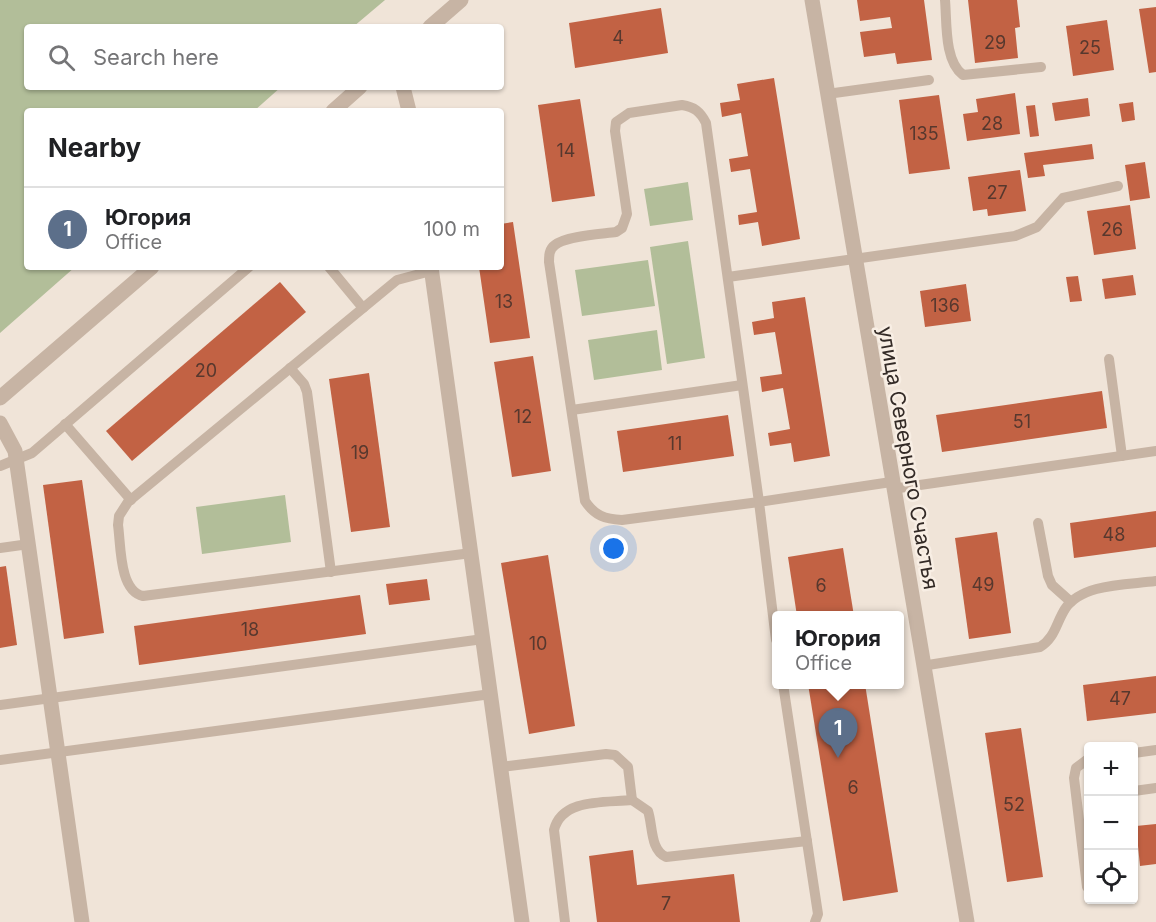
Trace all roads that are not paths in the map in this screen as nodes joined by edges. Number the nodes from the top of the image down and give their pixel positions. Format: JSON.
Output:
{"nodes":[{"id":1,"x":461,"y":0,"type":"edge"},
{"id":2,"x":812,"y":0,"type":"edge"},
{"id":3,"x":945,"y":0,"type":"edge"},
{"id":4,"x":433,"y":24,"type":"edge"},
{"id":5,"x":1041,"y":67,"type":"dead end"},
{"id":6,"x":929,"y":80,"type":"dead end"},
{"id":7,"x":357,"y":90,"type":"edge"},
{"id":8,"x":404,"y":90,"type":"edge"},
{"id":9,"x":827,"y":94,"type":"junction"},
{"id":10,"x":336,"y":108,"type":"edge"},
{"id":11,"x":408,"y":108,"type":"edge"},
{"id":12,"x":1118,"y":186,"type":"dead end"},
{"id":13,"x":853,"y":258,"type":"junction"},
{"id":14,"x":149,"y":270,"type":"edge"},
{"id":15,"x":245,"y":270,"type":"edge"},
{"id":16,"x":331,"y":270,"type":"edge"},
{"id":17,"x":428,"y":270,"type":"edge"},
{"id":18,"x":431,"y":270,"type":"edge"},
{"id":19,"x":728,"y":277,"type":"junction"},
{"id":20,"x":363,"y":308,"type":"junction"},
{"id":21,"x":1109,"y":359,"type":"dead end"},
{"id":22,"x":290,"y":368,"type":"junction"},
{"id":23,"x":742,"y":385,"type":"junction"},
{"id":24,"x":0,"y":398,"type":"edge"},
{"id":25,"x":572,"y":410,"type":"junction"},
{"id":26,"x":0,"y":423,"type":"edge"},
{"id":27,"x":65,"y":424,"type":"junction"},
{"id":28,"x":1156,"y":451,"type":"edge"},
{"id":29,"x":1122,"y":456,"type":"junction"},
{"id":30,"x":17,"y":459,"type":"junction"},
{"id":31,"x":0,"y":466,"type":"edge"},
{"id":32,"x":892,"y":485,"type":"junction"},
{"id":33,"x":131,"y":500,"type":"junction"},
{"id":34,"x":759,"y":502,"type":"junction"},
{"id":35,"x":1038,"y":523,"type":"dead end"},
{"id":36,"x":29,"y":544,"type":"junction"},
{"id":37,"x":0,"y":548,"type":"edge"},
{"id":38,"x":471,"y":553,"type":"junction"},
{"id":39,"x":331,"y":572,"type":"junction"},
{"id":40,"x":1156,"y":581,"type":"edge"},
{"id":41,"x":1071,"y":602,"type":"junction"},
{"id":42,"x":773,"y":611,"type":"edge"},
{"id":43,"x":483,"y":639,"type":"junction"},
{"id":44,"x":922,"y":666,"type":"junction"},
{"id":45,"x":784,"y":689,"type":"edge"},
{"id":46,"x":491,"y":694,"type":"junction"},
{"id":47,"x":51,"y":698,"type":"junction"},
{"id":48,"x":0,"y":705,"type":"edge"},
{"id":49,"x":1156,"y":750,"type":"edge"},
{"id":50,"x":58,"y":752,"type":"junction"},
{"id":51,"x":1138,"y":752,"type":"edge"},
{"id":52,"x":0,"y":760,"type":"edge"},
{"id":53,"x":1084,"y":763,"type":"edge"},
{"id":54,"x":501,"y":767,"type":"junction"},
{"id":55,"x":1156,"y":788,"type":"edge"},
{"id":56,"x":1138,"y":790,"type":"edge"},
{"id":57,"x":1084,"y":797,"type":"edge"},
{"id":58,"x":1076,"y":798,"type":"junction"},
{"id":59,"x":632,"y":800,"type":"junction"},
{"id":60,"x":807,"y":841,"type":"junction"},
{"id":61,"x":1084,"y":857,"type":"edge"},
{"id":62,"x":82,"y":922,"type":"edge"},
{"id":63,"x":522,"y":922,"type":"edge"},
{"id":64,"x":565,"y":922,"type":"edge"},
{"id":65,"x":815,"y":922,"type":"edge"},
{"id":66,"x":967,"y":922,"type":"edge"}],
"edges":[{"from":1,"to":4,"type":"street"},
{"from":2,"to":9,"type":"street","name":"улица Северного Счастья"},
{"from":3,"to":5,"type":"lane"},
{"from":6,"to":9,"type":"lane"},
{"from":7,"to":10,"type":"street"},
{"from":8,"to":11,"type":"street"},
{"from":9,"to":13,"type":"street","name":"улица Северного Счастья"},
{"from":12,"to":13,"type":"lane"},
{"from":13,"to":19,"type":"lane"},
{"from":13,"to":32,"type":"street","name":"улица Северного Счастья"},
{"from":14,"to":24,"type":"street"},
{"from":15,"to":27,"type":"lane"},
{"from":16,"to":20,"type":"lane"},
{"from":17,"to":20,"type":"lane"},
{"from":18,"to":38,"type":"street"},
{"from":19,"to":23,"type":"lane"},
{"from":19,"to":25,"type":"lane"},
{"from":20,"to":22,"type":"lane"},
{"from":21,"to":29,"type":"lane"},
{"from":22,"to":33,"type":"lane"},
{"from":22,"to":39,"type":"lane"},
{"from":23,"to":25,"type":"lane"},
{"from":23,"to":34,"type":"lane"},
{"from":25,"to":34,"type":"lane"},
{"from":26,"to":30,"type":"street"},
{"from":27,"to":30,"type":"lane"},
{"from":27,"to":33,"type":"lane"},
{"from":28,"to":29,"type":"lane"},
{"from":29,"to":32,"type":"lane"},
{"from":30,"to":31,"type":"lane"},
{"from":30,"to":36,"type":"street"},
{"from":32,"to":34,"type":"lane"},
{"from":32,"to":44,"type":"street","name":"улица Северного Счастья"},
{"from":33,"to":39,"type":"lane"},
{"from":34,"to":42,"type":"lane"},
{"from":35,"to":41,"type":"lane"},
{"from":36,"to":37,"type":"lane"},
{"from":36,"to":47,"type":"street"},
{"from":38,"to":39,"type":"lane"},
{"from":38,"to":43,"type":"street"},
{"from":40,"to":41,"type":"lane"},
{"from":41,"to":44,"type":"lane"},
{"from":43,"to":46,"type":"street"},
{"from":43,"to":47,"type":"lane"},
{"from":44,"to":66,"type":"street","name":"улица Северного Счастья"},
{"from":45,"to":60,"type":"lane"},
{"from":46,"to":50,"type":"lane"},
{"from":46,"to":54,"type":"street"},
{"from":47,"to":48,"type":"lane"},
{"from":47,"to":50,"type":"street"},
{"from":49,"to":51,"type":"lane"},
{"from":50,"to":52,"type":"lane"},
{"from":50,"to":62,"type":"street"},
{"from":53,"to":58,"type":"lane"},
{"from":54,"to":59,"type":"lane"},
{"from":54,"to":63,"type":"street"},
{"from":55,"to":56,"type":"lane"},
{"from":57,"to":58,"type":"lane"},
{"from":58,"to":61,"type":"lane"},
{"from":59,"to":60,"type":"lane"},
{"from":59,"to":64,"type":"lane"},
{"from":60,"to":65,"type":"lane"}]}
